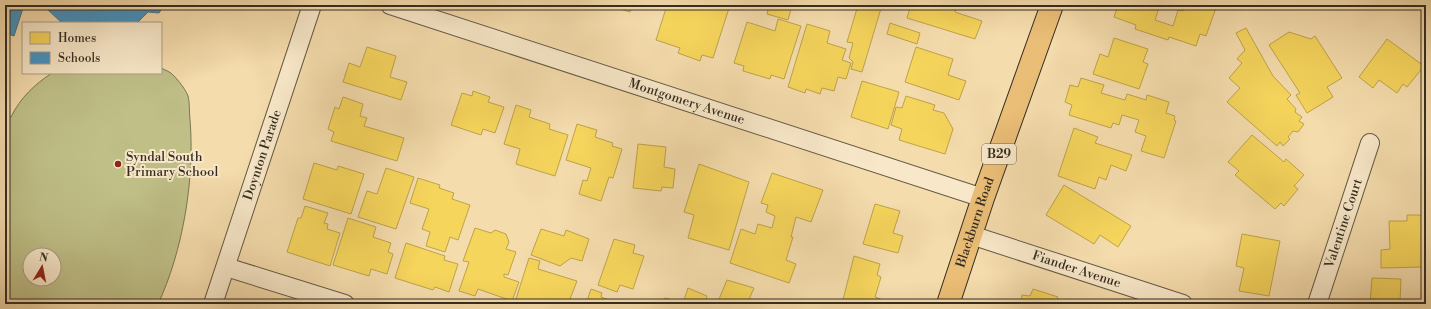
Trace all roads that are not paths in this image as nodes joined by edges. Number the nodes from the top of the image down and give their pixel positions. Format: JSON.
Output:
{"nodes":[{"id":1,"x":312,"y":5,"type":"edge"},
{"id":2,"x":390,"y":5,"type":"edge"},
{"id":3,"x":1052,"y":5,"type":"edge"},
{"id":4,"x":1370,"y":143,"type":"dead end"},
{"id":5,"x":983,"y":198,"type":"junction"},
{"id":6,"x":971,"y":235,"type":"junction"},
{"id":7,"x":226,"y":266,"type":"junction"},
{"id":8,"x":213,"y":304,"type":"edge"},
{"id":9,"x":344,"y":304,"type":"edge"},
{"id":10,"x":948,"y":304,"type":"edge"},
{"id":11,"x":1183,"y":304,"type":"edge"},
{"id":12,"x":1317,"y":304,"type":"edge"}],
"edges":[{"from":1,"to":7,"type":"street","name":"Doynton Parade"},
{"from":2,"to":5,"type":"street","name":"Montgomery Avenue"},
{"from":3,"to":5,"type":"main road","name":"Blackburn Road","number":"B29"},
{"from":4,"to":12,"type":"street","name":"Valentine Court"},
{"from":5,"to":6,"type":"main road","name":"Blackburn Road","number":"B29"},
{"from":6,"to":10,"type":"main road","name":"Blackburn Road","number":"B29"},
{"from":6,"to":11,"type":"street","name":"Fiander Avenue"},
{"from":7,"to":8,"type":"street","name":"Doynton Parade"},
{"from":7,"to":9,"type":"street"}]}
